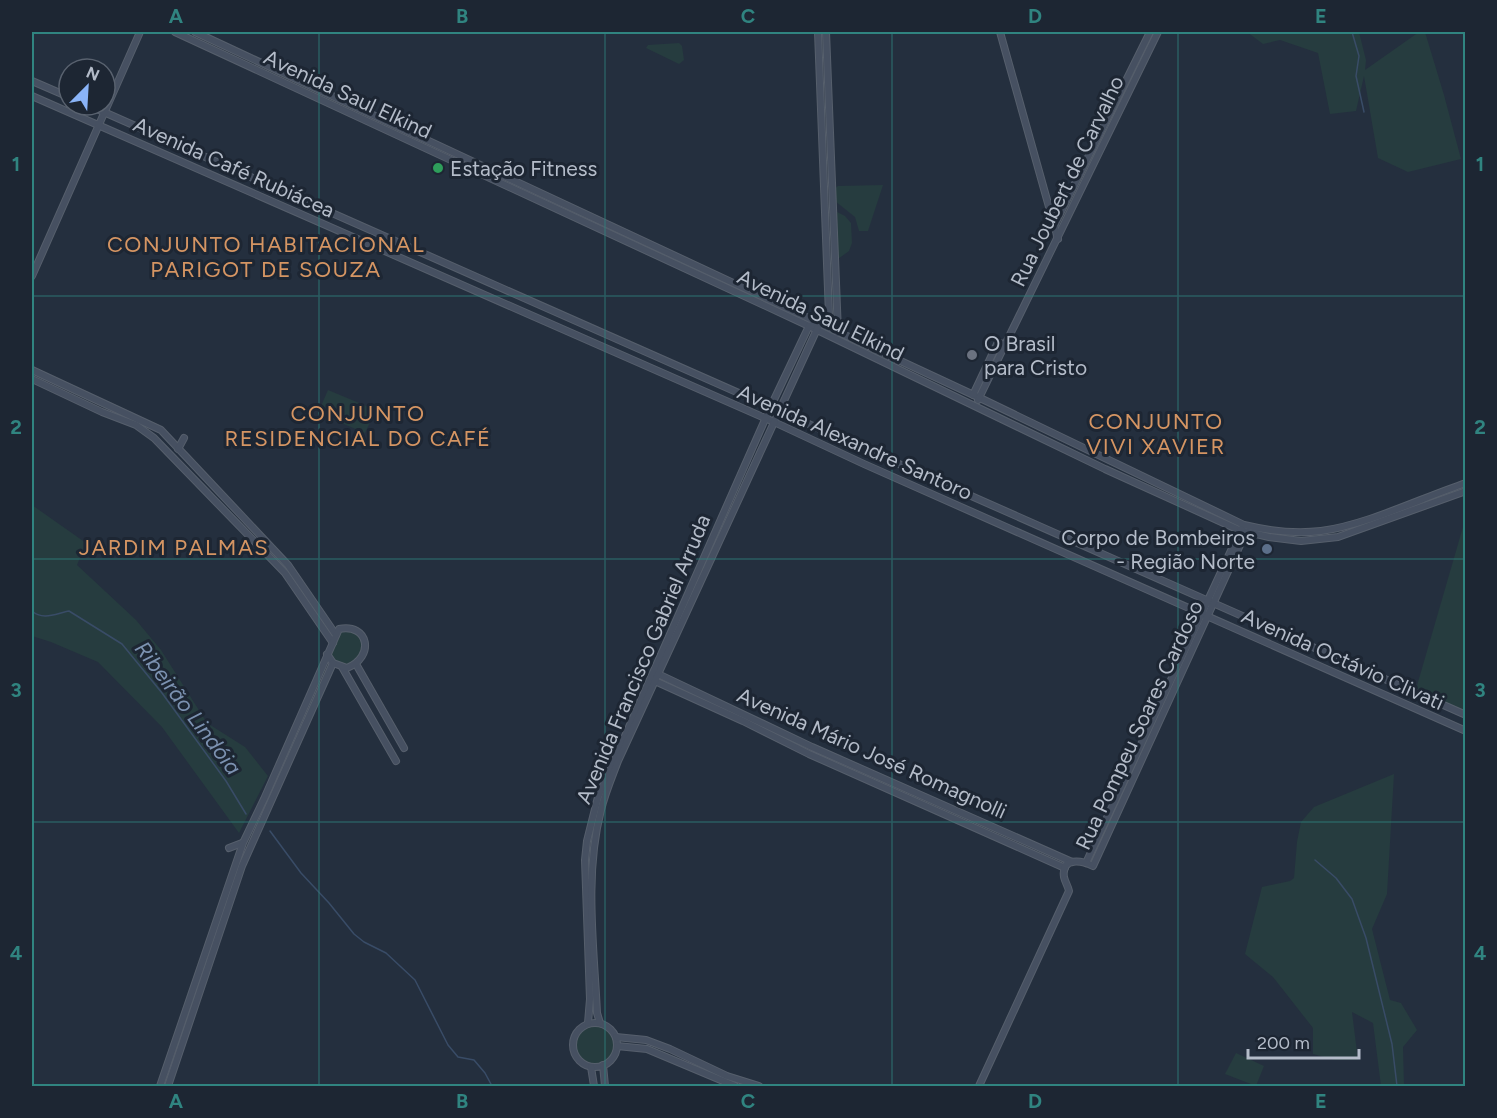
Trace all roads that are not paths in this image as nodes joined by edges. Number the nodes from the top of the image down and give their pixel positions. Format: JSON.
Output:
{"nodes":[{"id":1,"x":140,"y":32,"type":"edge"},
{"id":2,"x":175,"y":32,"type":"edge"},
{"id":3,"x":195,"y":32,"type":"edge"},
{"id":4,"x":818,"y":32,"type":"edge"},
{"id":5,"x":826,"y":32,"type":"edge"},
{"id":6,"x":1000,"y":32,"type":"edge"},
{"id":7,"x":1150,"y":32,"type":"edge"},
{"id":8,"x":1158,"y":32,"type":"edge"},
{"id":9,"x":32,"y":81,"type":"edge"},
{"id":10,"x":117,"y":82,"type":"edge"},
{"id":11,"x":57,"y":92,"type":"edge"},
{"id":12,"x":32,"y":96,"type":"edge"},
{"id":13,"x":101,"y":117,"type":"edge"},
{"id":14,"x":114,"y":117,"type":"edge"},
{"id":15,"x":97,"y":125,"type":"junction"},
{"id":16,"x":1061,"y":213,"type":"junction"},
{"id":17,"x":1051,"y":214,"type":"junction"},
{"id":18,"x":1054,"y":226,"type":"junction"},
{"id":19,"x":1058,"y":239,"type":"junction"},
{"id":20,"x":638,"y":243,"type":"junction"},
{"id":21,"x":32,"y":276,"type":"edge"},
{"id":22,"x":494,"y":286,"type":"joint"},
{"id":23,"x":488,"y":298,"type":"joint"},
{"id":24,"x":810,"y":326,"type":"junction"},
{"id":25,"x":818,"y":327,"type":"junction"},
{"id":26,"x":838,"y":333,"type":"junction"},
{"id":27,"x":1005,"y":345,"type":"junction"},
{"id":28,"x":892,"y":358,"type":"junction"},
{"id":29,"x":881,"y":361,"type":"junction"},
{"id":30,"x":32,"y":369,"type":"edge"},
{"id":31,"x":916,"y":369,"type":"junction"},
{"id":32,"x":912,"y":376,"type":"junction"},
{"id":33,"x":32,"y":379,"type":"edge"},
{"id":34,"x":973,"y":395,"type":"junction"},
{"id":35,"x":980,"y":399,"type":"junction"},
{"id":36,"x":974,"y":404,"type":"junction"},
{"id":37,"x":771,"y":406,"type":"junction"},
{"id":38,"x":779,"y":410,"type":"junction"},
{"id":39,"x":766,"y":419,"type":"junction"},
{"id":40,"x":774,"y":422,"type":"junction"},
{"id":41,"x":184,"y":438,"type":"dead end"},
{"id":42,"x":178,"y":449,"type":"junction"},
{"id":43,"x":1466,"y":483,"type":"edge"},
{"id":44,"x":1466,"y":491,"type":"edge"},
{"id":45,"x":1256,"y":528,"type":"junction"},
{"id":46,"x":1243,"y":531,"type":"junction"},
{"id":47,"x":1270,"y":534,"type":"junction"},
{"id":48,"x":1210,"y":602,"type":"junction"},
{"id":49,"x":1204,"y":615,"type":"junction"},
{"id":50,"x":336,"y":635,"type":"junction"},
{"id":51,"x":333,"y":643,"type":"junction"},
{"id":52,"x":327,"y":654,"type":"junction"},
{"id":53,"x":333,"y":663,"type":"junction"},
{"id":54,"x":356,"y":664,"type":"junction"},
{"id":55,"x":342,"y":667,"type":"junction"},
{"id":56,"x":655,"y":675,"type":"junction"},
{"id":57,"x":380,"y":705,"type":"junction"},
{"id":58,"x":369,"y":711,"type":"junction"},
{"id":59,"x":1466,"y":715,"type":"edge"},
{"id":60,"x":1466,"y":731,"type":"edge"},
{"id":61,"x":404,"y":748,"type":"dead end"},
{"id":62,"x":396,"y":761,"type":"dead end"},
{"id":63,"x":243,"y":843,"type":"junction"},
{"id":64,"x":230,"y":848,"type":"dead end"},
{"id":65,"x":1072,"y":862,"type":"junction"},
{"id":66,"x":239,"y":863,"type":"junction"},
{"id":67,"x":1090,"y":865,"type":"joint"},
{"id":68,"x":1065,"y":868,"type":"junction"},
{"id":69,"x":588,"y":1023,"type":"junction"},
{"id":70,"x":600,"y":1023,"type":"junction"},
{"id":71,"x":616,"y":1037,"type":"junction"},
{"id":72,"x":617,"y":1046,"type":"junction"},
{"id":73,"x":603,"y":1065,"type":"junction"},
{"id":74,"x":591,"y":1067,"type":"junction"},
{"id":75,"x":160,"y":1086,"type":"edge"},
{"id":76,"x":168,"y":1086,"type":"edge"},
{"id":77,"x":594,"y":1086,"type":"edge"},
{"id":78,"x":605,"y":1086,"type":"edge"},
{"id":79,"x":735,"y":1086,"type":"edge"},
{"id":80,"x":759,"y":1086,"type":"edge"},
{"id":81,"x":979,"y":1086,"type":"edge"}],
"edges":[{"from":1,"to":10,"type":"street"},
{"from":2,"to":20,"type":"street","name":"Avenida Saul Elkind"},
{"from":3,"to":20,"type":"street","name":"Avenida Saul Elkind"},
{"from":4,"to":25,"type":"street","name":"Avenida Francisco Gabriel Arruda"},
{"from":5,"to":26,"type":"street"},
{"from":6,"to":17,"type":"street"},
{"from":7,"to":16,"type":"street","name":"Rua Joubert de Carvalho"},
{"from":8,"to":19,"type":"street","name":"Rua Joubert de Carvalho"},
{"from":9,"to":11,"type":"street"},
{"from":12,"to":15,"type":"street","name":"Avenida Café Rubiácea"},
{"from":13,"to":15,"type":"street"},
{"from":14,"to":22,"type":"street","name":"Avenida Café Rubiácea"},
{"from":15,"to":21,"type":"street"},
{"from":15,"to":23,"type":"street","name":"Avenida Café Rubiácea"},
{"from":16,"to":17,"type":"street"},
{"from":16,"to":18,"type":"street","name":"Rua Joubert de Carvalho"},
{"from":17,"to":18,"type":"street"},
{"from":18,"to":19,"type":"street"},
{"from":19,"to":27,"type":"street","name":"Rua Joubert de Carvalho"},
{"from":20,"to":24,"type":"street","name":"Avenida Saul Elkind"},
{"from":20,"to":25,"type":"street","name":"Avenida Saul Elkind"},
{"from":22,"to":37,"type":"street","name":"Avenida Alexandre Santoro"},
{"from":23,"to":39,"type":"street","name":"Avenida Alexandre Santoro"},
{"from":24,"to":25,"type":"street"},
{"from":24,"to":37,"type":"street","name":"Avenida Francisco Gabriel Arruda"},
{"from":25,"to":26,"type":"street","name":"Avenida Saul Elkind"},
{"from":25,"to":29,"type":"street","name":"Avenida Saul Elkind"},
{"from":25,"to":38,"type":"street","name":"Avenida Francisco Gabriel Arruda"},
{"from":26,"to":28,"type":"street","name":"Avenida Saul Elkind"},
{"from":27,"to":34,"type":"street","name":"Rua Joubert de Carvalho"},
{"from":27,"to":35,"type":"street","name":"Rua Joubert de Carvalho"},
{"from":28,"to":29,"type":"street"},
{"from":28,"to":31,"type":"street","name":"Avenida Saul Elkind"},
{"from":29,"to":32,"type":"street","name":"Avenida Saul Elkind"},
{"from":30,"to":42,"type":"street"},
{"from":31,"to":32,"type":"street"},
{"from":31,"to":34,"type":"street","name":"Avenida Saul Elkind"},
{"from":32,"to":36,"type":"street","name":"Avenida Saul Elkind"},
{"from":33,"to":51,"type":"street"},
{"from":34,"to":35,"type":"street","name":"Avenida Saul Elkind"},
{"from":34,"to":36,"type":"street"},
{"from":35,"to":36,"type":"street"},
{"from":35,"to":45,"type":"street","name":"Avenida Saul Elkind"},
{"from":36,"to":46,"type":"street","name":"Avenida Saul Elkind"},
{"from":37,"to":38,"type":"street","name":"Avenida Alexandre Santoro"},
{"from":37,"to":39,"type":"street","name":"Avenida Francisco Gabriel Arruda"},
{"from":38,"to":40,"type":"street","name":"Avenida Francisco Gabriel Arruda"},
{"from":38,"to":48,"type":"street","name":"Avenida Alexandre Santoro"},
{"from":39,"to":40,"type":"street","name":"Avenida Alexandre Santoro"},
{"from":39,"to":56,"type":"street","name":"Avenida Francisco Gabriel Arruda"},
{"from":40,"to":49,"type":"street","name":"Avenida Alexandre Santoro"},
{"from":40,"to":56,"type":"street","name":"Avenida Francisco Gabriel Arruda"},
{"from":41,"to":42,"type":"street"},
{"from":42,"to":50,"type":"street"},
{"from":43,"to":47,"type":"street","name":"Avenida Saul Elkind"},
{"from":44,"to":47,"type":"street","name":"Avenida Saul Elkind"},
{"from":45,"to":46,"type":"street"},
{"from":45,"to":47,"type":"street","name":"Avenida Saul Elkind"},
{"from":46,"to":47,"type":"street","name":"Avenida Saul Elkind"},
{"from":46,"to":48,"type":"street","name":"Rua Pompeu Soares Cardoso"},
{"from":48,"to":49,"type":"street","name":"Rua Pompeu Soares Cardoso"},
{"from":48,"to":59,"type":"street","name":"Avenida Octávio Clivati"},
{"from":49,"to":60,"type":"street","name":"Avenida Octávio Clivati"},
{"from":49,"to":67,"type":"street","name":"Rua Pompeu Soares Cardoso"},
{"from":50,"to":51,"type":"street"},
{"from":50,"to":54,"type":"street"},
{"from":51,"to":52,"type":"street"},
{"from":52,"to":53,"type":"street"},
{"from":52,"to":63,"type":"street"},
{"from":53,"to":55,"type":"street"},
{"from":53,"to":66,"type":"street"},
{"from":54,"to":55,"type":"street"},
{"from":54,"to":57,"type":"street"},
{"from":55,"to":58,"type":"street"},
{"from":56,"to":65,"type":"street","name":"Avenida Mário José Romagnolli"},
{"from":56,"to":68,"type":"street","name":"Avenida Mário José Romagnolli"},
{"from":56,"to":69,"type":"street","name":"Avenida Francisco Gabriel Arruda"},
{"from":56,"to":70,"type":"street","name":"Avenida Francisco Gabriel Arruda"},
{"from":57,"to":58,"type":"street"},
{"from":57,"to":61,"type":"street"},
{"from":58,"to":62,"type":"street"},
{"from":63,"to":64,"type":"street"},
{"from":63,"to":66,"type":"street"},
{"from":65,"to":67,"type":"street","name":"Avenida Mário José Romagnolli"},
{"from":65,"to":68,"type":"street"},
{"from":66,"to":75,"type":"street"},
{"from":66,"to":76,"type":"street"},
{"from":68,"to":81,"type":"street"},
{"from":69,"to":70,"type":"street"},
{"from":69,"to":74,"type":"street"},
{"from":70,"to":71,"type":"street"},
{"from":71,"to":72,"type":"street"},
{"from":71,"to":80,"type":"street"},
{"from":72,"to":73,"type":"street"},
{"from":72,"to":79,"type":"street"},
{"from":73,"to":74,"type":"street"},
{"from":73,"to":78,"type":"street"},
{"from":74,"to":77,"type":"street"}]}
